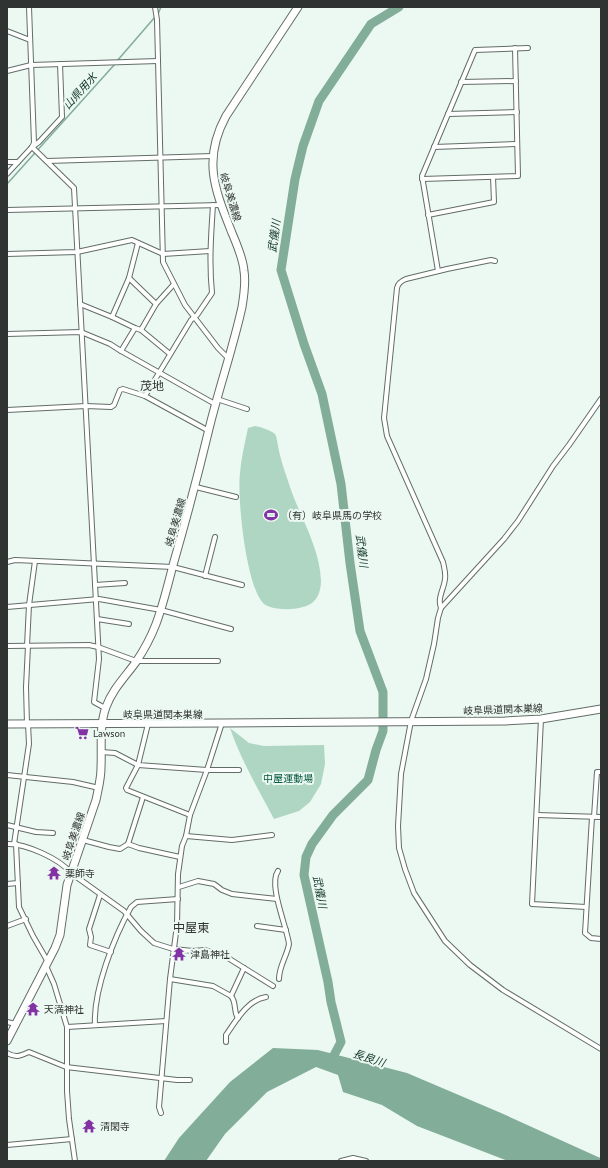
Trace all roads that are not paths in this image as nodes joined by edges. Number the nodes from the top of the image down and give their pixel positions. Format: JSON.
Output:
{"nodes":[{"id":1,"x":29,"y":7,"type":"edge"},
{"id":2,"x":155,"y":7,"type":"edge"},
{"id":3,"x":298,"y":7,"type":"edge"},
{"id":4,"x":7,"y":31,"type":"edge"},
{"id":5,"x":30,"y":40,"type":"junction"},
{"id":6,"x":515,"y":48,"type":"junction"},
{"id":7,"x":528,"y":48,"type":"dead end"},
{"id":8,"x":158,"y":61,"type":"junction"},
{"id":9,"x":60,"y":64,"type":"junction"},
{"id":10,"x":31,"y":65,"type":"junction"},
{"id":11,"x":7,"y":72,"type":"edge"},
{"id":12,"x":516,"y":81,"type":"junction"},
{"id":13,"x":461,"y":82,"type":"junction"},
{"id":14,"x":516,"y":112,"type":"junction"},
{"id":15,"x":448,"y":114,"type":"junction"},
{"id":16,"x":517,"y":144,"type":"junction"},
{"id":17,"x":434,"y":147,"type":"junction"},
{"id":18,"x":33,"y":148,"type":"junction"},
{"id":19,"x":213,"y":156,"type":"junction"},
{"id":20,"x":161,"y":157,"type":"junction"},
{"id":21,"x":47,"y":161,"type":"junction"},
{"id":22,"x":7,"y":162,"type":"edge"},
{"id":23,"x":18,"y":162,"type":"junction"},
{"id":24,"x":7,"y":174,"type":"edge"},
{"id":25,"x":493,"y":177,"type":"junction"},
{"id":26,"x":422,"y":179,"type":"junction"},
{"id":27,"x":213,"y":205,"type":"junction"},
{"id":28,"x":221,"y":205,"type":"junction"},
{"id":29,"x":162,"y":206,"type":"junction"},
{"id":30,"x":74,"y":209,"type":"junction"},
{"id":31,"x":7,"y":210,"type":"edge"},
{"id":32,"x":428,"y":215,"type":"junction"},
{"id":33,"x":138,"y":243,"type":"junction"},
{"id":34,"x":210,"y":251,"type":"junction"},
{"id":35,"x":77,"y":252,"type":"junction"},
{"id":36,"x":7,"y":254,"type":"edge"},
{"id":37,"x":163,"y":254,"type":"junction"},
{"id":38,"x":495,"y":261,"type":"dead end"},
{"id":39,"x":438,"y":271,"type":"junction"},
{"id":40,"x":129,"y":278,"type":"junction"},
{"id":41,"x":174,"y":284,"type":"junction"},
{"id":42,"x":80,"y":304,"type":"junction"},
{"id":43,"x":156,"y":304,"type":"junction"},
{"id":44,"x":112,"y":317,"type":"junction"},
{"id":45,"x":194,"y":317,"type":"junction"},
{"id":46,"x":135,"y":328,"type":"junction"},
{"id":47,"x":141,"y":330,"type":"junction"},
{"id":48,"x":81,"y":332,"type":"junction"},
{"id":49,"x":7,"y":334,"type":"edge"},
{"id":50,"x":121,"y":351,"type":"junction"},
{"id":51,"x":170,"y":354,"type":"junction"},
{"id":52,"x":228,"y":358,"type":"junction"},
{"id":53,"x":159,"y":373,"type":"junction"},
{"id":54,"x":146,"y":396,"type":"junction"},
{"id":55,"x":601,"y":399,"type":"edge"},
{"id":56,"x":216,"y":402,"type":"junction"},
{"id":57,"x":86,"y":406,"type":"junction"},
{"id":58,"x":247,"y":409,"type":"dead end"},
{"id":59,"x":7,"y":410,"type":"edge"},
{"id":60,"x":209,"y":431,"type":"junction"},
{"id":61,"x":196,"y":487,"type":"junction"},
{"id":62,"x":236,"y":497,"type":"dead end"},
{"id":63,"x":215,"y":537,"type":"dead end"},
{"id":64,"x":35,"y":561,"type":"junction"},
{"id":65,"x":7,"y":562,"type":"edge"},
{"id":66,"x":94,"y":564,"type":"junction"},
{"id":67,"x":173,"y":567,"type":"junction"},
{"id":68,"x":205,"y":576,"type":"junction"},
{"id":69,"x":125,"y":583,"type":"dead end"},
{"id":70,"x":94,"y":585,"type":"junction"},
{"id":71,"x":242,"y":585,"type":"dead end"},
{"id":72,"x":95,"y":600,"type":"junction"},
{"id":73,"x":29,"y":605,"type":"junction"},
{"id":74,"x":7,"y":607,"type":"edge"},
{"id":75,"x":441,"y":608,"type":"junction"},
{"id":76,"x":161,"y":610,"type":"junction"},
{"id":77,"x":97,"y":619,"type":"junction"},
{"id":78,"x":129,"y":624,"type":"dead end"},
{"id":79,"x":231,"y":629,"type":"dead end"},
{"id":80,"x":7,"y":646,"type":"edge"},
{"id":81,"x":28,"y":646,"type":"junction"},
{"id":82,"x":98,"y":647,"type":"junction"},
{"id":83,"x":136,"y":661,"type":"junction"},
{"id":84,"x":218,"y":661,"type":"dead end"},
{"id":85,"x":106,"y":708,"type":"junction"},
{"id":86,"x":601,"y":709,"type":"edge"},
{"id":87,"x":541,"y":719,"type":"junction"},
{"id":88,"x":408,"y":722,"type":"junction"},
{"id":89,"x":222,"y":723,"type":"junction"},
{"id":90,"x":7,"y":724,"type":"edge"},
{"id":91,"x":28,"y":724,"type":"junction"},
{"id":92,"x":102,"y":724,"type":"junction"},
{"id":93,"x":148,"y":724,"type":"junction"},
{"id":94,"x":101,"y":752,"type":"junction"},
{"id":95,"x":138,"y":765,"type":"junction"},
{"id":96,"x":208,"y":770,"type":"junction"},
{"id":97,"x":239,"y":770,"type":"dead end"},
{"id":98,"x":601,"y":772,"type":"edge"},
{"id":99,"x":7,"y":775,"type":"edge"},
{"id":100,"x":24,"y":777,"type":"junction"},
{"id":101,"x":99,"y":788,"type":"junction"},
{"id":102,"x":143,"y":797,"type":"junction"},
{"id":103,"x":190,"y":815,"type":"junction"},
{"id":104,"x":537,"y":815,"type":"junction"},
{"id":105,"x":593,"y":817,"type":"junction"},
{"id":106,"x":601,"y":818,"type":"edge"},
{"id":107,"x":7,"y":825,"type":"edge"},
{"id":108,"x":16,"y":828,"type":"junction"},
{"id":109,"x":53,"y":834,"type":"dead end"},
{"id":110,"x":272,"y":835,"type":"dead end"},
{"id":111,"x":186,"y":836,"type":"junction"},
{"id":112,"x":83,"y":840,"type":"junction"},
{"id":113,"x":7,"y":844,"type":"edge"},
{"id":114,"x":15,"y":844,"type":"junction"},
{"id":115,"x":128,"y":844,"type":"junction"},
{"id":116,"x":180,"y":857,"type":"junction"},
{"id":117,"x":278,"y":871,"type":"dead end"},
{"id":118,"x":71,"y":873,"type":"junction"},
{"id":119,"x":18,"y":883,"type":"junction"},
{"id":120,"x":7,"y":884,"type":"edge"},
{"id":121,"x":179,"y":887,"type":"junction"},
{"id":122,"x":100,"y":895,"type":"junction"},
{"id":123,"x":178,"y":899,"type":"junction"},
{"id":124,"x":277,"y":899,"type":"junction"},
{"id":125,"x":586,"y":906,"type":"junction"},
{"id":126,"x":126,"y":915,"type":"junction"},
{"id":127,"x":26,"y":919,"type":"junction"},
{"id":128,"x":7,"y":926,"type":"edge"},
{"id":129,"x":257,"y":926,"type":"dead end"},
{"id":130,"x":286,"y":930,"type":"junction"},
{"id":131,"x":601,"y":939,"type":"edge"},
{"id":132,"x":173,"y":949,"type":"junction"},
{"id":133,"x":111,"y":952,"type":"junction"},
{"id":134,"x":47,"y":964,"type":"junction"},
{"id":135,"x":244,"y":968,"type":"junction"},
{"id":136,"x":170,"y":979,"type":"junction"},
{"id":137,"x":278,"y":979,"type":"dead end"},
{"id":138,"x":273,"y":986,"type":"dead end"},
{"id":139,"x":231,"y":996,"type":"junction"},
{"id":140,"x":266,"y":997,"type":"dead end"},
{"id":141,"x":238,"y":1018,"type":"junction"},
{"id":142,"x":166,"y":1021,"type":"junction"},
{"id":143,"x":7,"y":1022,"type":"edge"},
{"id":144,"x":16,"y":1024,"type":"junction"},
{"id":145,"x":95,"y":1025,"type":"junction"},
{"id":146,"x":67,"y":1027,"type":"junction"},
{"id":147,"x":7,"y":1041,"type":"edge"},
{"id":148,"x":226,"y":1042,"type":"dead end"},
{"id":149,"x":601,"y":1049,"type":"edge"},
{"id":150,"x":7,"y":1053,"type":"edge"},
{"id":151,"x":66,"y":1067,"type":"junction"},
{"id":152,"x":162,"y":1079,"type":"junction"},
{"id":153,"x":190,"y":1080,"type":"dead end"},
{"id":154,"x":161,"y":1113,"type":"dead end"},
{"id":155,"x":72,"y":1139,"type":"junction"},
{"id":156,"x":7,"y":1144,"type":"edge"},
{"id":157,"x":75,"y":1161,"type":"edge"},
{"id":158,"x":341,"y":1161,"type":"edge"},
{"id":159,"x":366,"y":1161,"type":"edge"}],
"edges":[{"from":1,"to":5,"type":"street"},
{"from":2,"to":8,"type":"street"},
{"from":3,"to":19,"type":"main road","name":"岐阜美濃線"},
{"from":4,"to":5,"type":"street"},
{"from":5,"to":10,"type":"street"},
{"from":6,"to":7,"type":"street"},
{"from":6,"to":12,"type":"street"},
{"from":6,"to":13,"type":"street"},
{"from":8,"to":9,"type":"street"},
{"from":8,"to":20,"type":"street"},
{"from":9,"to":10,"type":"street"},
{"from":9,"to":18,"type":"street"},
{"from":10,"to":11,"type":"street"},
{"from":10,"to":18,"type":"street"},
{"from":12,"to":13,"type":"street"},
{"from":12,"to":14,"type":"street"},
{"from":13,"to":15,"type":"street"},
{"from":14,"to":15,"type":"street"},
{"from":14,"to":16,"type":"street"},
{"from":15,"to":17,"type":"street"},
{"from":16,"to":17,"type":"street"},
{"from":16,"to":25,"type":"street"},
{"from":17,"to":26,"type":"street"},
{"from":18,"to":21,"type":"street"},
{"from":18,"to":23,"type":"street"},
{"from":19,"to":20,"type":"street"},
{"from":19,"to":28,"type":"main road","name":"岐阜美濃線"},
{"from":20,"to":21,"type":"street"},
{"from":20,"to":29,"type":"street"},
{"from":21,"to":30,"type":"street"},
{"from":22,"to":23,"type":"street"},
{"from":23,"to":24,"type":"street"},
{"from":25,"to":26,"type":"street"},
{"from":25,"to":32,"type":"street"},
{"from":26,"to":32,"type":"street"},
{"from":27,"to":28,"type":"street"},
{"from":27,"to":29,"type":"street"},
{"from":27,"to":34,"type":"street"},
{"from":28,"to":52,"type":"main road","name":"岐阜美濃線"},
{"from":29,"to":30,"type":"street"},
{"from":29,"to":37,"type":"street"},
{"from":30,"to":31,"type":"street"},
{"from":30,"to":35,"type":"street"},
{"from":32,"to":39,"type":"street"},
{"from":33,"to":35,"type":"street"},
{"from":33,"to":37,"type":"street"},
{"from":33,"to":40,"type":"street"},
{"from":34,"to":37,"type":"street"},
{"from":34,"to":45,"type":"street"},
{"from":35,"to":36,"type":"street"},
{"from":35,"to":42,"type":"street"},
{"from":37,"to":41,"type":"street"},
{"from":38,"to":39,"type":"street"},
{"from":39,"to":75,"type":"street"},
{"from":40,"to":43,"type":"street"},
{"from":40,"to":44,"type":"street"},
{"from":41,"to":43,"type":"street"},
{"from":41,"to":45,"type":"street"},
{"from":42,"to":44,"type":"street"},
{"from":42,"to":48,"type":"street"},
{"from":43,"to":47,"type":"street"},
{"from":44,"to":46,"type":"street"},
{"from":45,"to":51,"type":"street"},
{"from":45,"to":52,"type":"street"},
{"from":46,"to":47,"type":"street"},
{"from":46,"to":50,"type":"street"},
{"from":47,"to":51,"type":"street"},
{"from":48,"to":49,"type":"street"},
{"from":48,"to":50,"type":"street"},
{"from":48,"to":57,"type":"street"},
{"from":50,"to":53,"type":"street"},
{"from":51,"to":53,"type":"street"},
{"from":52,"to":56,"type":"main road","name":"岐阜美濃線"},
{"from":53,"to":54,"type":"street"},
{"from":53,"to":56,"type":"street"},
{"from":54,"to":57,"type":"street"},
{"from":54,"to":60,"type":"street"},
{"from":55,"to":75,"type":"street"},
{"from":56,"to":58,"type":"street"},
{"from":56,"to":60,"type":"main road","name":"岐阜美濃線"},
{"from":57,"to":59,"type":"street"},
{"from":57,"to":66,"type":"street"},
{"from":60,"to":61,"type":"main road","name":"岐阜美濃線"},
{"from":61,"to":62,"type":"street"},
{"from":61,"to":67,"type":"main road","name":"岐阜美濃線"},
{"from":63,"to":68,"type":"street"},
{"from":64,"to":65,"type":"street"},
{"from":64,"to":66,"type":"street"},
{"from":64,"to":73,"type":"street"},
{"from":66,"to":67,"type":"street"},
{"from":66,"to":70,"type":"street"},
{"from":67,"to":68,"type":"street"},
{"from":67,"to":76,"type":"main road","name":"岐阜美濃線"},
{"from":68,"to":71,"type":"street"},
{"from":69,"to":70,"type":"street"},
{"from":70,"to":72,"type":"street"},
{"from":72,"to":73,"type":"street"},
{"from":72,"to":76,"type":"street"},
{"from":72,"to":77,"type":"street"},
{"from":73,"to":74,"type":"street"},
{"from":73,"to":81,"type":"street"},
{"from":75,"to":88,"type":"street"},
{"from":76,"to":79,"type":"street"},
{"from":76,"to":83,"type":"main road","name":"岐阜美濃線"},
{"from":77,"to":78,"type":"street"},
{"from":77,"to":82,"type":"street"},
{"from":80,"to":81,"type":"street"},
{"from":81,"to":82,"type":"street"},
{"from":81,"to":91,"type":"street"},
{"from":82,"to":83,"type":"street"},
{"from":82,"to":85,"type":"street"},
{"from":83,"to":84,"type":"street"},
{"from":83,"to":85,"type":"main road","name":"岐阜美濃線"},
{"from":85,"to":92,"type":"main road","name":"岐阜美濃線"},
{"from":86,"to":87,"type":"main road","name":"岐阜県道関本巣線"},
{"from":87,"to":88,"type":"main road","name":"岐阜県道関本巣線"},
{"from":87,"to":104,"type":"street"},
{"from":88,"to":89,"type":"main road","name":"岐阜県道関本巣線"},
{"from":88,"to":149,"type":"street"},
{"from":89,"to":93,"type":"main road","name":"岐阜県道関本巣線"},
{"from":89,"to":96,"type":"street"},
{"from":90,"to":91,"type":"main road","name":"岐阜県道関本巣線"},
{"from":91,"to":92,"type":"main road","name":"岐阜県道関本巣線"},
{"from":91,"to":100,"type":"street"},
{"from":92,"to":93,"type":"main road","name":"岐阜県道関本巣線"},
{"from":92,"to":94,"type":"main road","name":"岐阜美濃線"},
{"from":93,"to":95,"type":"street"},
{"from":94,"to":95,"type":"street"},
{"from":94,"to":101,"type":"main road","name":"岐阜美濃線"},
{"from":95,"to":96,"type":"street"},
{"from":95,"to":102,"type":"street"},
{"from":96,"to":97,"type":"street"},
{"from":96,"to":103,"type":"street"},
{"from":98,"to":105,"type":"street"},
{"from":99,"to":100,"type":"street"},
{"from":100,"to":101,"type":"street"},
{"from":100,"to":108,"type":"street"},
{"from":101,"to":112,"type":"main road","name":"岐阜美濃線"},
{"from":102,"to":103,"type":"street"},
{"from":102,"to":115,"type":"street"},
{"from":103,"to":111,"type":"street"},
{"from":104,"to":105,"type":"street"},
{"from":104,"to":125,"type":"street"},
{"from":105,"to":106,"type":"street"},
{"from":105,"to":125,"type":"street"},
{"from":107,"to":108,"type":"street"},
{"from":108,"to":109,"type":"street"},
{"from":108,"to":114,"type":"street"},
{"from":110,"to":111,"type":"street"},
{"from":111,"to":116,"type":"street"},
{"from":112,"to":115,"type":"street"},
{"from":112,"to":118,"type":"main road","name":"岐阜美濃線"},
{"from":113,"to":114,"type":"street"},
{"from":114,"to":118,"type":"street"},
{"from":114,"to":119,"type":"street"},
{"from":115,"to":116,"type":"street"},
{"from":116,"to":121,"type":"street"},
{"from":117,"to":124,"type":"street"},
{"from":118,"to":122,"type":"street"},
{"from":118,"to":134,"type":"main road","name":"岐阜美濃線"},
{"from":119,"to":120,"type":"street"},
{"from":119,"to":127,"type":"street"},
{"from":121,"to":123,"type":"street"},
{"from":121,"to":124,"type":"street"},
{"from":122,"to":126,"type":"street"},
{"from":122,"to":133,"type":"street"},
{"from":123,"to":126,"type":"street"},
{"from":123,"to":132,"type":"street"},
{"from":124,"to":130,"type":"street"},
{"from":125,"to":131,"type":"street"},
{"from":126,"to":132,"type":"street"},
{"from":126,"to":133,"type":"street"},
{"from":127,"to":128,"type":"street"},
{"from":127,"to":134,"type":"street"},
{"from":129,"to":130,"type":"street"},
{"from":130,"to":137,"type":"street"},
{"from":132,"to":135,"type":"street"},
{"from":132,"to":136,"type":"street"},
{"from":133,"to":145,"type":"street"},
{"from":134,"to":144,"type":"main road","name":"岐阜美濃線"},
{"from":134,"to":146,"type":"street"},
{"from":135,"to":138,"type":"street"},
{"from":135,"to":139,"type":"street"},
{"from":136,"to":139,"type":"street"},
{"from":136,"to":142,"type":"street"},
{"from":139,"to":141,"type":"street"},
{"from":140,"to":141,"type":"street"},
{"from":141,"to":148,"type":"street"},
{"from":142,"to":145,"type":"street"},
{"from":142,"to":152,"type":"street"},
{"from":143,"to":144,"type":"street"},
{"from":144,"to":147,"type":"main road","name":"岐阜美濃線"},
{"from":145,"to":146,"type":"street"},
{"from":146,"to":151,"type":"street"},
{"from":150,"to":151,"type":"street"},
{"from":151,"to":152,"type":"street"},
{"from":151,"to":155,"type":"street"},
{"from":152,"to":153,"type":"street"},
{"from":152,"to":154,"type":"street"},
{"from":155,"to":156,"type":"street"},
{"from":155,"to":157,"type":"street"},
{"from":158,"to":159,"type":"street"}]}
